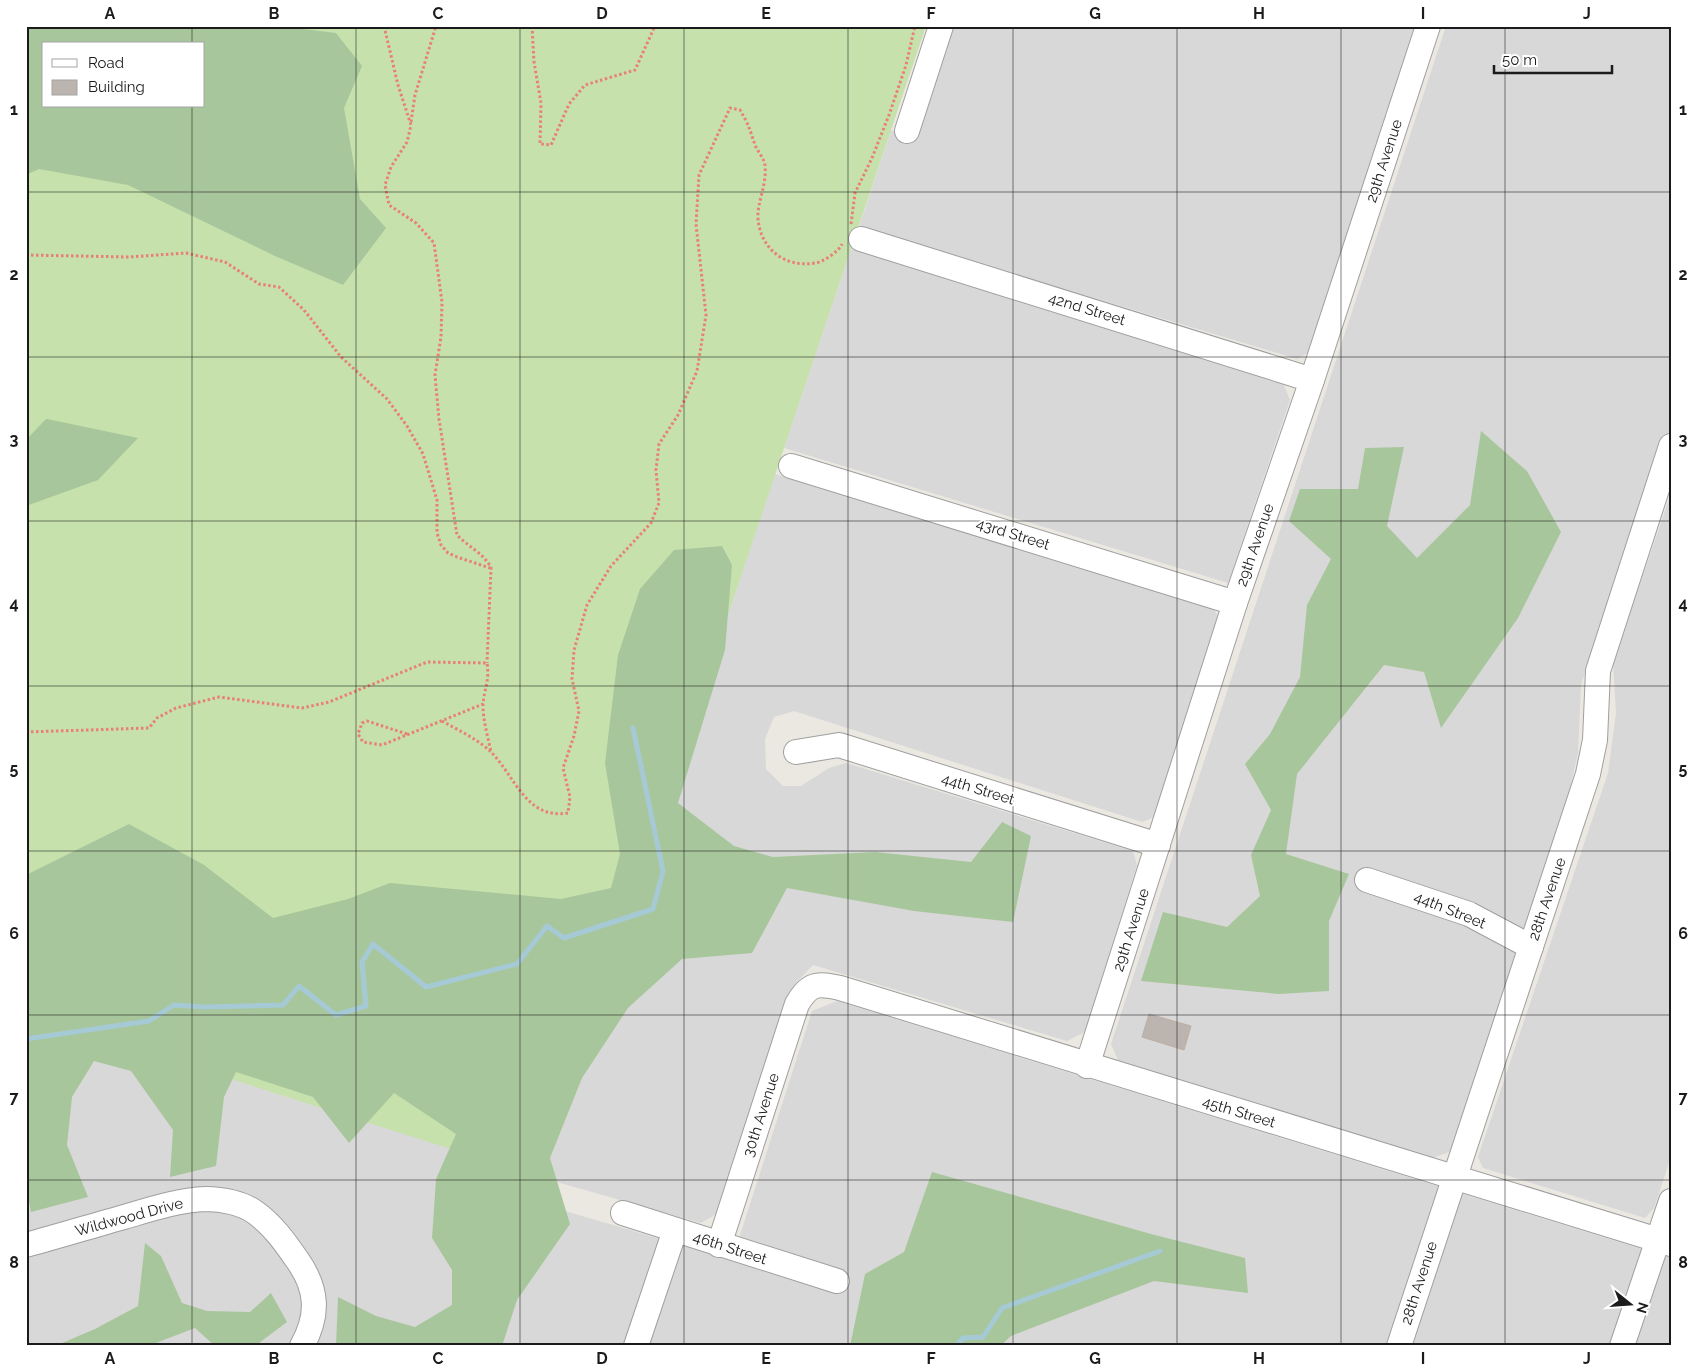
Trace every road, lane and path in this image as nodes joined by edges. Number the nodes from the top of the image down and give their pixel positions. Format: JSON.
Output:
{"nodes":[{"id":1,"x":436,"y":26,"type":"edge"},
{"id":2,"x":532,"y":26,"type":"edge"},
{"id":3,"x":655,"y":26,"type":"edge"},
{"id":4,"x":916,"y":26,"type":"edge"},
{"id":5,"x":941,"y":26,"type":"edge"},
{"id":6,"x":1428,"y":26,"type":"edge"},
{"id":7,"x":383,"y":27,"type":"edge"},
{"id":8,"x":411,"y":124,"type":"junction"},
{"id":9,"x":907,"y":131,"type":"dead end"},
{"id":10,"x":852,"y":235,"type":"junction"},
{"id":11,"x":26,"y":255,"type":"edge"},
{"id":12,"x":1312,"y":380,"type":"junction"},
{"id":13,"x":1671,"y":446,"type":"edge"},
{"id":14,"x":791,"y":466,"type":"dead end"},
{"id":15,"x":491,"y":568,"type":"junction"},
{"id":16,"x":1235,"y":603,"type":"junction"},
{"id":17,"x":487,"y":663,"type":"junction"},
{"id":18,"x":483,"y":704,"type":"junction"},
{"id":19,"x":442,"y":721,"type":"junction"},
{"id":20,"x":26,"y":732,"type":"edge"},
{"id":21,"x":407,"y":734,"type":"junction"},
{"id":22,"x":491,"y":752,"type":"junction"},
{"id":23,"x":796,"y":752,"type":"dead end"},
{"id":24,"x":1158,"y":845,"type":"junction"},
{"id":25,"x":1367,"y":880,"type":"dead end"},
{"id":26,"x":1530,"y":947,"type":"junction"},
{"id":27,"x":808,"y":988,"type":"joint"},
{"id":28,"x":1087,"y":1066,"type":"junction"},
{"id":29,"x":1454,"y":1177,"type":"junction"},
{"id":30,"x":1671,"y":1201,"type":"edge"},
{"id":31,"x":624,"y":1212,"type":"dead end"},
{"id":32,"x":675,"y":1230,"type":"junction"},
{"id":33,"x":1664,"y":1242,"type":"edge"},
{"id":34,"x":26,"y":1245,"type":"edge"},
{"id":35,"x":719,"y":1245,"type":"junction"},
{"id":36,"x":836,"y":1281,"type":"dead end"},
{"id":37,"x":302,"y":1346,"type":"edge"},
{"id":38,"x":636,"y":1346,"type":"edge"},
{"id":39,"x":1399,"y":1346,"type":"edge"},
{"id":40,"x":1622,"y":1346,"type":"edge"}],
"edges":[{"from":1,"to":8,"type":"path"},
{"from":2,"to":3,"type":"path"},
{"from":4,"to":10,"type":"path"},
{"from":5,"to":9,"type":"street"},
{"from":6,"to":12,"type":"street","name":"29th Avenue"},
{"from":7,"to":8,"type":"path"},
{"from":8,"to":15,"type":"path"},
{"from":10,"to":12,"type":"street","name":"42nd Street"},
{"from":10,"to":22,"type":"path"},
{"from":11,"to":15,"type":"path"},
{"from":12,"to":16,"type":"street","name":"29th Avenue"},
{"from":13,"to":26,"type":"street","name":"28th Avenue"},
{"from":14,"to":16,"type":"street","name":"43rd Street"},
{"from":15,"to":17,"type":"path"},
{"from":16,"to":24,"type":"street","name":"29th Avenue"},
{"from":17,"to":18,"type":"path"},
{"from":17,"to":20,"type":"path"},
{"from":18,"to":19,"type":"path"},
{"from":18,"to":22,"type":"path"},
{"from":19,"to":21,"type":"path"},
{"from":19,"to":22,"type":"path"},
{"from":21,"to":21,"type":"path"},
{"from":23,"to":24,"type":"street","name":"44th Street"},
{"from":24,"to":28,"type":"street","name":"29th Avenue"},
{"from":25,"to":26,"type":"street","name":"44th Street"},
{"from":26,"to":29,"type":"street","name":"28th Avenue"},
{"from":27,"to":28,"type":"street","name":"45th Street"},
{"from":27,"to":35,"type":"street","name":"30th Avenue"},
{"from":28,"to":29,"type":"street","name":"45th Street"},
{"from":29,"to":33,"type":"street","name":"45th Street"},
{"from":29,"to":39,"type":"street","name":"28th Avenue"},
{"from":30,"to":33,"type":"street"},
{"from":31,"to":32,"type":"street","name":"46th Street"},
{"from":32,"to":35,"type":"street","name":"46th Street"},
{"from":32,"to":38,"type":"street"},
{"from":33,"to":40,"type":"street"},
{"from":34,"to":37,"type":"street","name":"Wildwood Drive"},
{"from":35,"to":36,"type":"street","name":"46th Street"}]}
